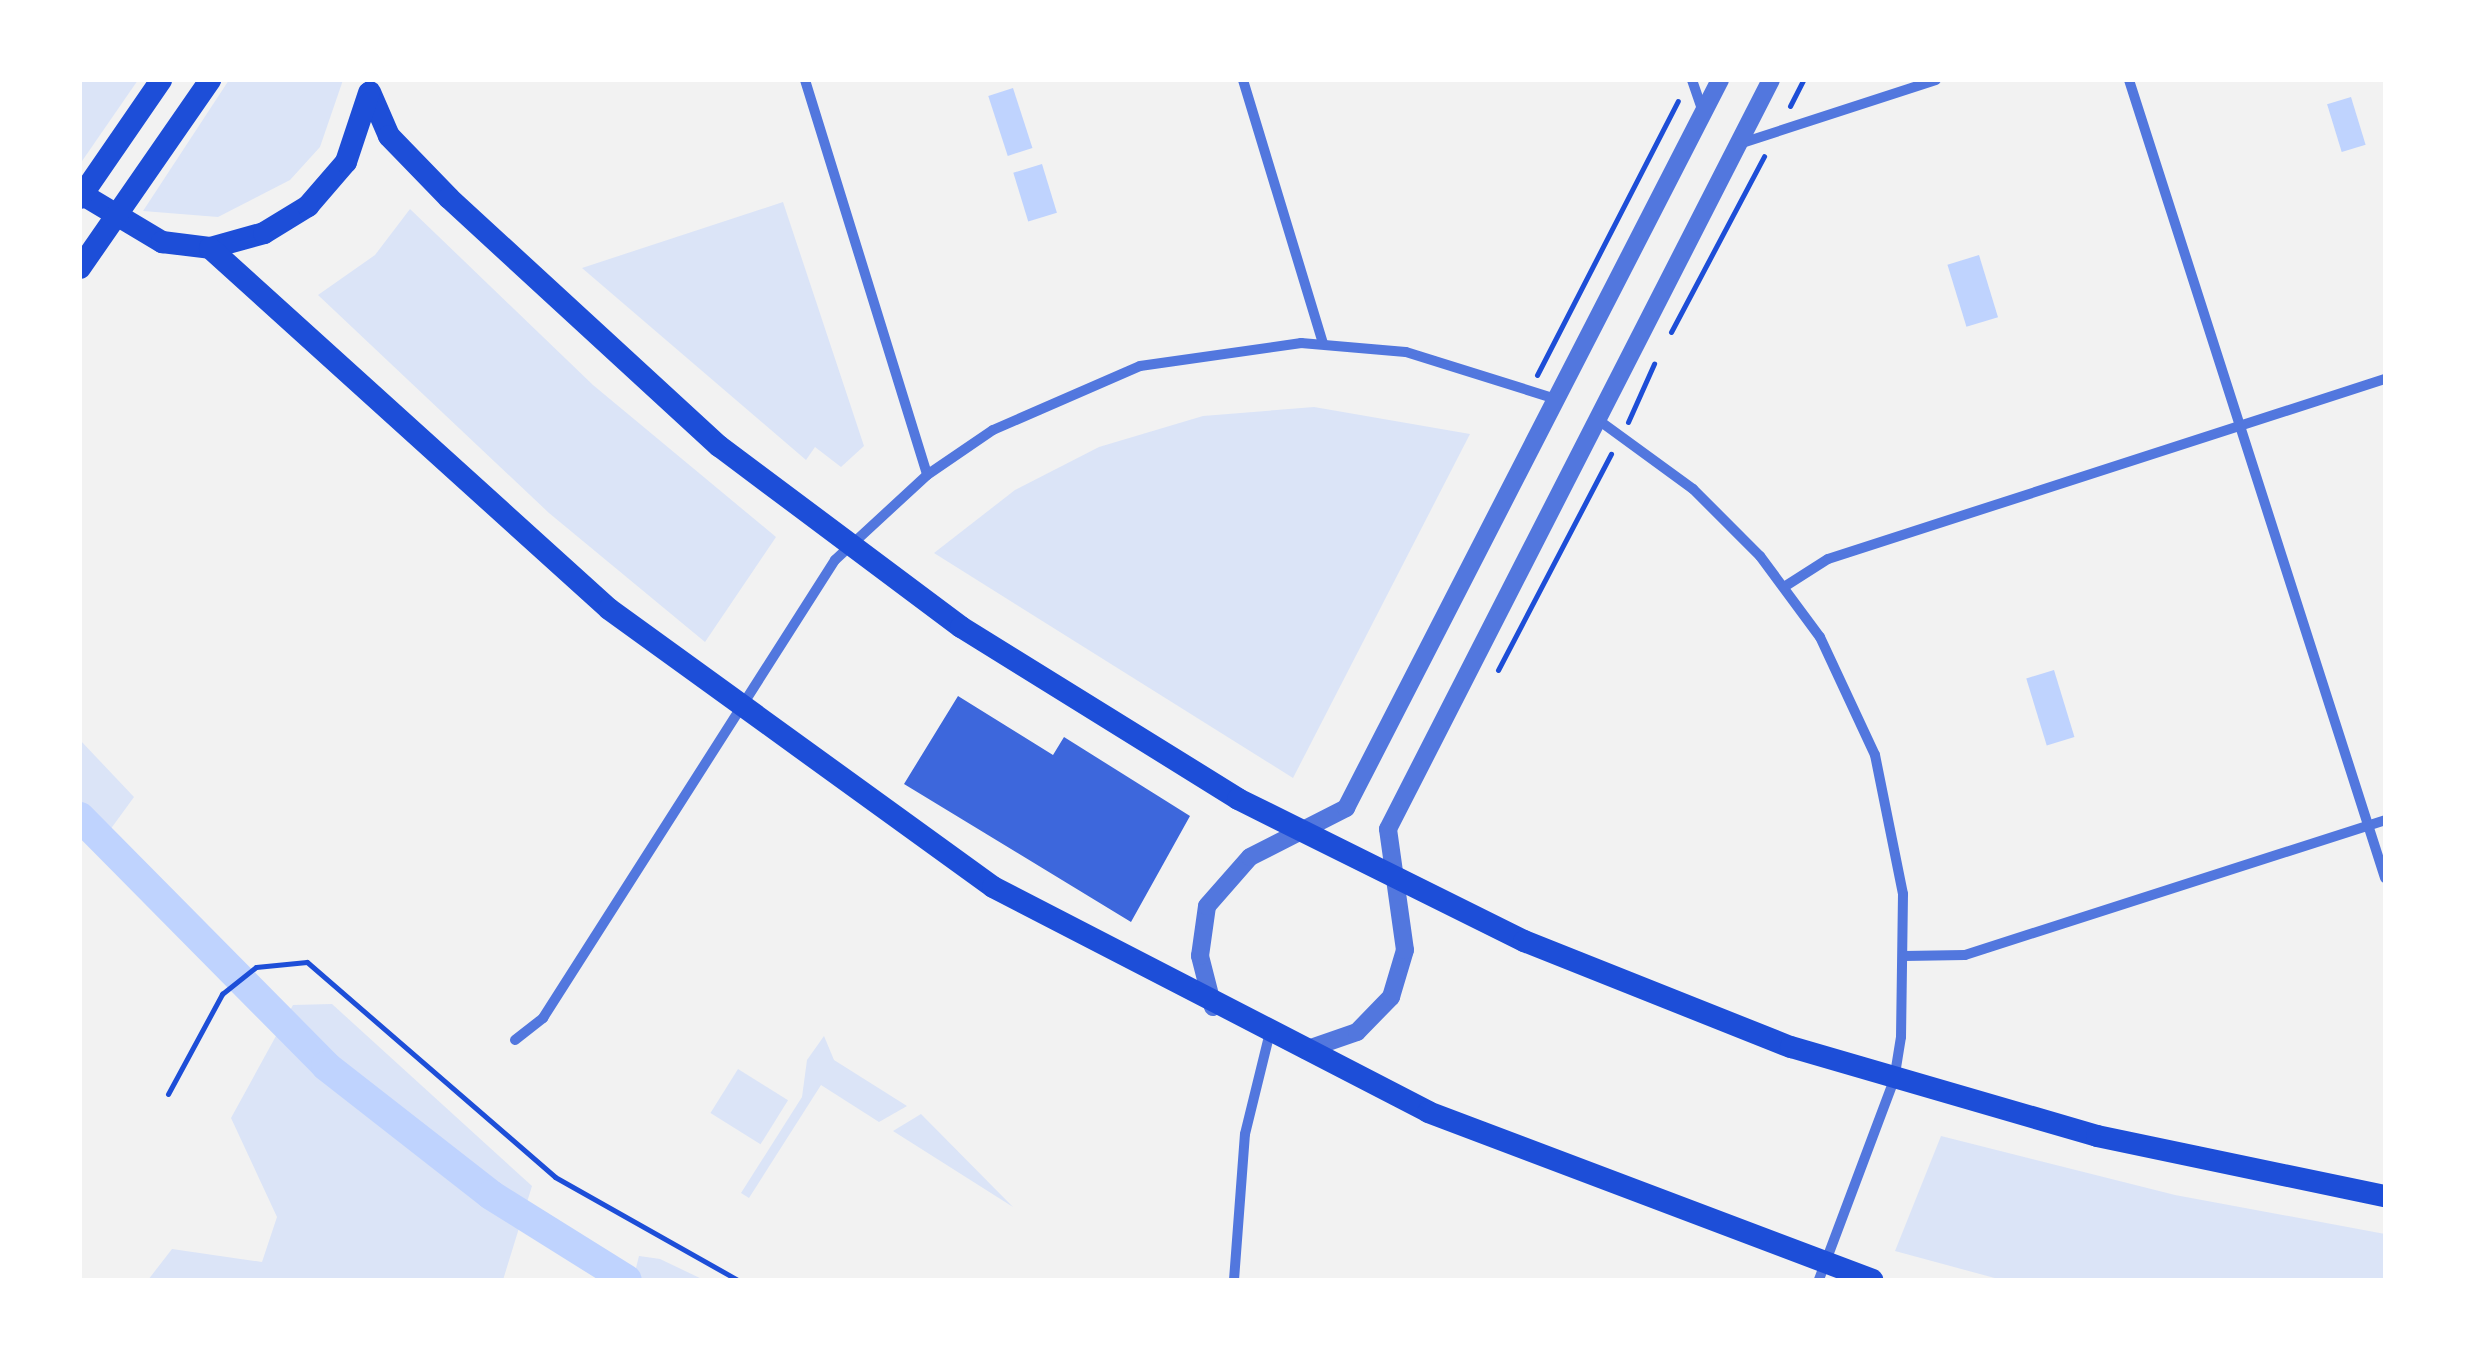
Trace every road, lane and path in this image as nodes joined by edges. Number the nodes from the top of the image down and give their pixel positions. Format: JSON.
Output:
{"nodes":[{"id":1,"x":161,"y":80,"type":"edge"},
{"id":2,"x":210,"y":80,"type":"edge"},
{"id":3,"x":805,"y":80,"type":"edge"},
{"id":4,"x":1243,"y":80,"type":"edge"},
{"id":5,"x":1692,"y":80,"type":"edge"},
{"id":6,"x":1720,"y":80,"type":"edge"},
{"id":7,"x":1771,"y":80,"type":"edge"},
{"id":8,"x":1936,"y":80,"type":"edge"},
{"id":9,"x":2129,"y":80,"type":"edge"},
{"id":10,"x":370,"y":86,"type":"edge"},
{"id":11,"x":1703,"y":113,"type":"junction"},
{"id":12,"x":1738,"y":144,"type":"junction"},
{"id":13,"x":81,"y":195,"type":"edge"},
{"id":14,"x":118,"y":221,"type":"junction"},
{"id":15,"x":210,"y":248,"type":"junction"},
{"id":16,"x":80,"y":268,"type":"edge"},
{"id":17,"x":1323,"y":344,"type":"junction"},
{"id":18,"x":2385,"y":379,"type":"edge"},
{"id":19,"x":1556,"y":399,"type":"junction"},
{"id":20,"x":1598,"y":419,"type":"junction"},
{"id":21,"x":2242,"y":425,"type":"junction"},
{"id":22,"x":927,"y":474,"type":"junction"},
{"id":23,"x":848,"y":545,"type":"junction"},
{"id":24,"x":1784,"y":586,"type":"junction"},
{"id":25,"x":738,"y":710,"type":"junction"},
{"id":26,"x":2385,"y":820,"type":"edge"},
{"id":27,"x":2367,"y":826,"type":"junction"},
{"id":28,"x":1303,"y":830,"type":"junction"},
{"id":29,"x":2385,"y":878,"type":"edge"},
{"id":30,"x":1394,"y":880,"type":"junction"},
{"id":31,"x":1904,"y":956,"type":"junction"},
{"id":32,"x":1213,"y":1007,"type":"junction"},
{"id":33,"x":1269,"y":1036,"type":"junction"},
{"id":34,"x":515,"y":1040,"type":"dead end"},
{"id":35,"x":1300,"y":1051,"type":"junction"},
{"id":36,"x":1894,"y":1080,"type":"junction"},
{"id":37,"x":168,"y":1094,"type":"dead end"},
{"id":38,"x":2385,"y":1196,"type":"edge"},
{"id":39,"x":1822,"y":1273,"type":"edge"},
{"id":40,"x":738,"y":1280,"type":"edge"},
{"id":41,"x":1234,"y":1280,"type":"edge"},
{"id":42,"x":1872,"y":1280,"type":"edge"}],
"edges":[{"from":1,"to":13,"type":"main road"},
{"from":2,"to":14,"type":"main road"},
{"from":3,"to":22,"type":"street"},
{"from":4,"to":17,"type":"street"},
{"from":5,"to":11,"type":"street"},
{"from":6,"to":11,"type":"street"},
{"from":7,"to":12,"type":"street"},
{"from":8,"to":12,"type":"street"},
{"from":9,"to":21,"type":"street"},
{"from":10,"to":15,"type":"main road"},
{"from":10,"to":23,"type":"main road"},
{"from":11,"to":19,"type":"street"},
{"from":12,"to":20,"type":"street"},
{"from":13,"to":14,"type":"main road"},
{"from":14,"to":15,"type":"main road"},
{"from":14,"to":16,"type":"main road"},
{"from":15,"to":25,"type":"main road"},
{"from":17,"to":19,"type":"street"},
{"from":17,"to":22,"type":"street"},
{"from":18,"to":21,"type":"street"},
{"from":19,"to":28,"type":"street"},
{"from":20,"to":24,"type":"street"},
{"from":20,"to":30,"type":"street"},
{"from":21,"to":24,"type":"street"},
{"from":21,"to":27,"type":"street"},
{"from":22,"to":23,"type":"street"},
{"from":23,"to":25,"type":"street"},
{"from":23,"to":28,"type":"main road"},
{"from":24,"to":31,"type":"street"},
{"from":25,"to":32,"type":"main road"},
{"from":25,"to":34,"type":"street"},
{"from":26,"to":27,"type":"street"},
{"from":27,"to":29,"type":"street"},
{"from":27,"to":31,"type":"street"},
{"from":28,"to":30,"type":"main road"},
{"from":28,"to":32,"type":"street"},
{"from":30,"to":35,"type":"street"},
{"from":30,"to":36,"type":"main road"},
{"from":31,"to":36,"type":"street"},
{"from":32,"to":33,"type":"main road"},
{"from":33,"to":35,"type":"main road"},
{"from":33,"to":41,"type":"street"},
{"from":35,"to":39,"type":"main road"},
{"from":36,"to":38,"type":"main road"},
{"from":36,"to":39,"type":"street"},
{"from":37,"to":40,"type":"path"},
{"from":39,"to":42,"type":"main road"}]}
